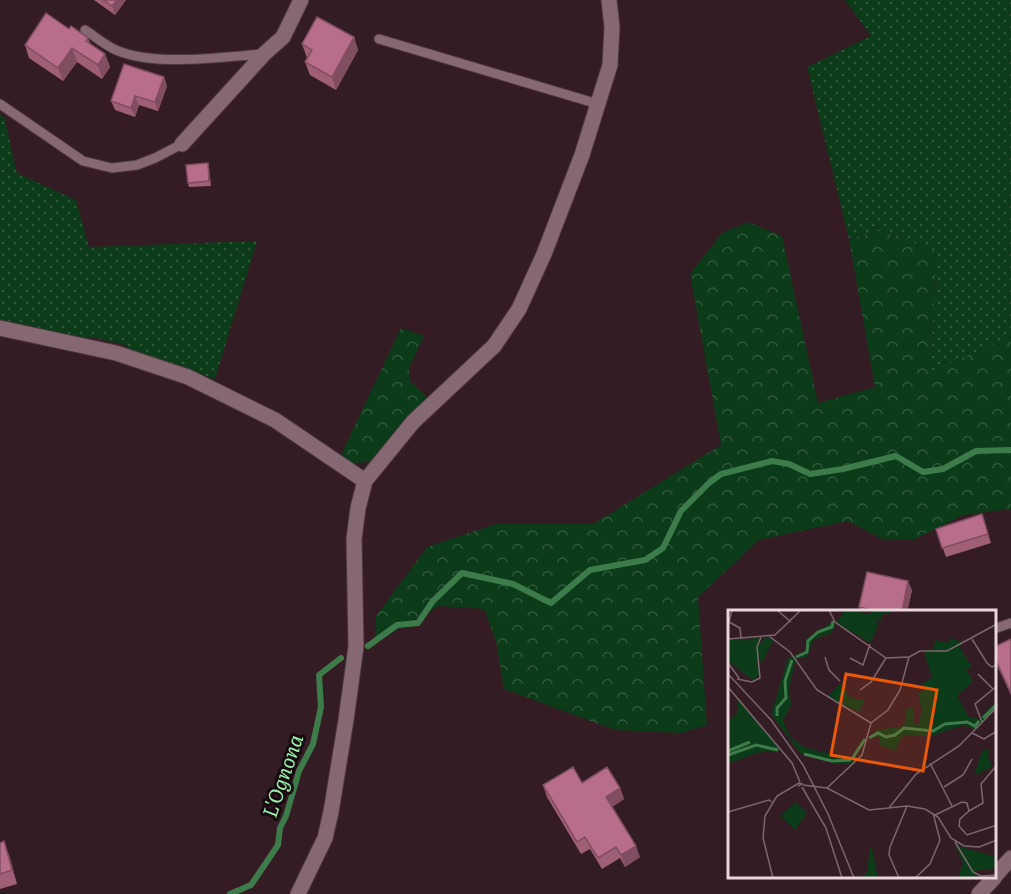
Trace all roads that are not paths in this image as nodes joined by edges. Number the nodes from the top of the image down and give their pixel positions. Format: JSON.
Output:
{"nodes":[{"id":1,"x":301,"y":0,"type":"edge"},
{"id":2,"x":609,"y":0,"type":"edge"},
{"id":3,"x":85,"y":30,"type":"dead end"},
{"id":4,"x":379,"y":39,"type":"dead end"},
{"id":5,"x":264,"y":54,"type":"junction"},
{"id":6,"x":0,"y":104,"type":"edge"},
{"id":7,"x":598,"y":104,"type":"junction"},
{"id":8,"x":182,"y":144,"type":"joint"},
{"id":9,"x":0,"y":328,"type":"edge"},
{"id":10,"x":365,"y":482,"type":"junction"},
{"id":11,"x":1011,"y":623,"type":"edge"},
{"id":12,"x":996,"y":628,"type":"edge"},
{"id":13,"x":1011,"y":858,"type":"edge"},
{"id":14,"x":996,"y":875,"type":"edge"},
{"id":15,"x":992,"y":879,"type":"edge"},
{"id":16,"x":298,"y":894,"type":"edge"},
{"id":17,"x":979,"y":894,"type":"edge"}],
"edges":[{"from":1,"to":5,"type":"street"},
{"from":2,"to":7,"type":"street"},
{"from":3,"to":5,"type":"lane"},
{"from":4,"to":7,"type":"lane"},
{"from":5,"to":8,"type":"street"},
{"from":6,"to":8,"type":"lane"},
{"from":7,"to":10,"type":"street"},
{"from":9,"to":10,"type":"street"},
{"from":10,"to":16,"type":"street"},
{"from":11,"to":12,"type":"lane"},
{"from":13,"to":14,"type":"street"},
{"from":15,"to":17,"type":"street"}]}
